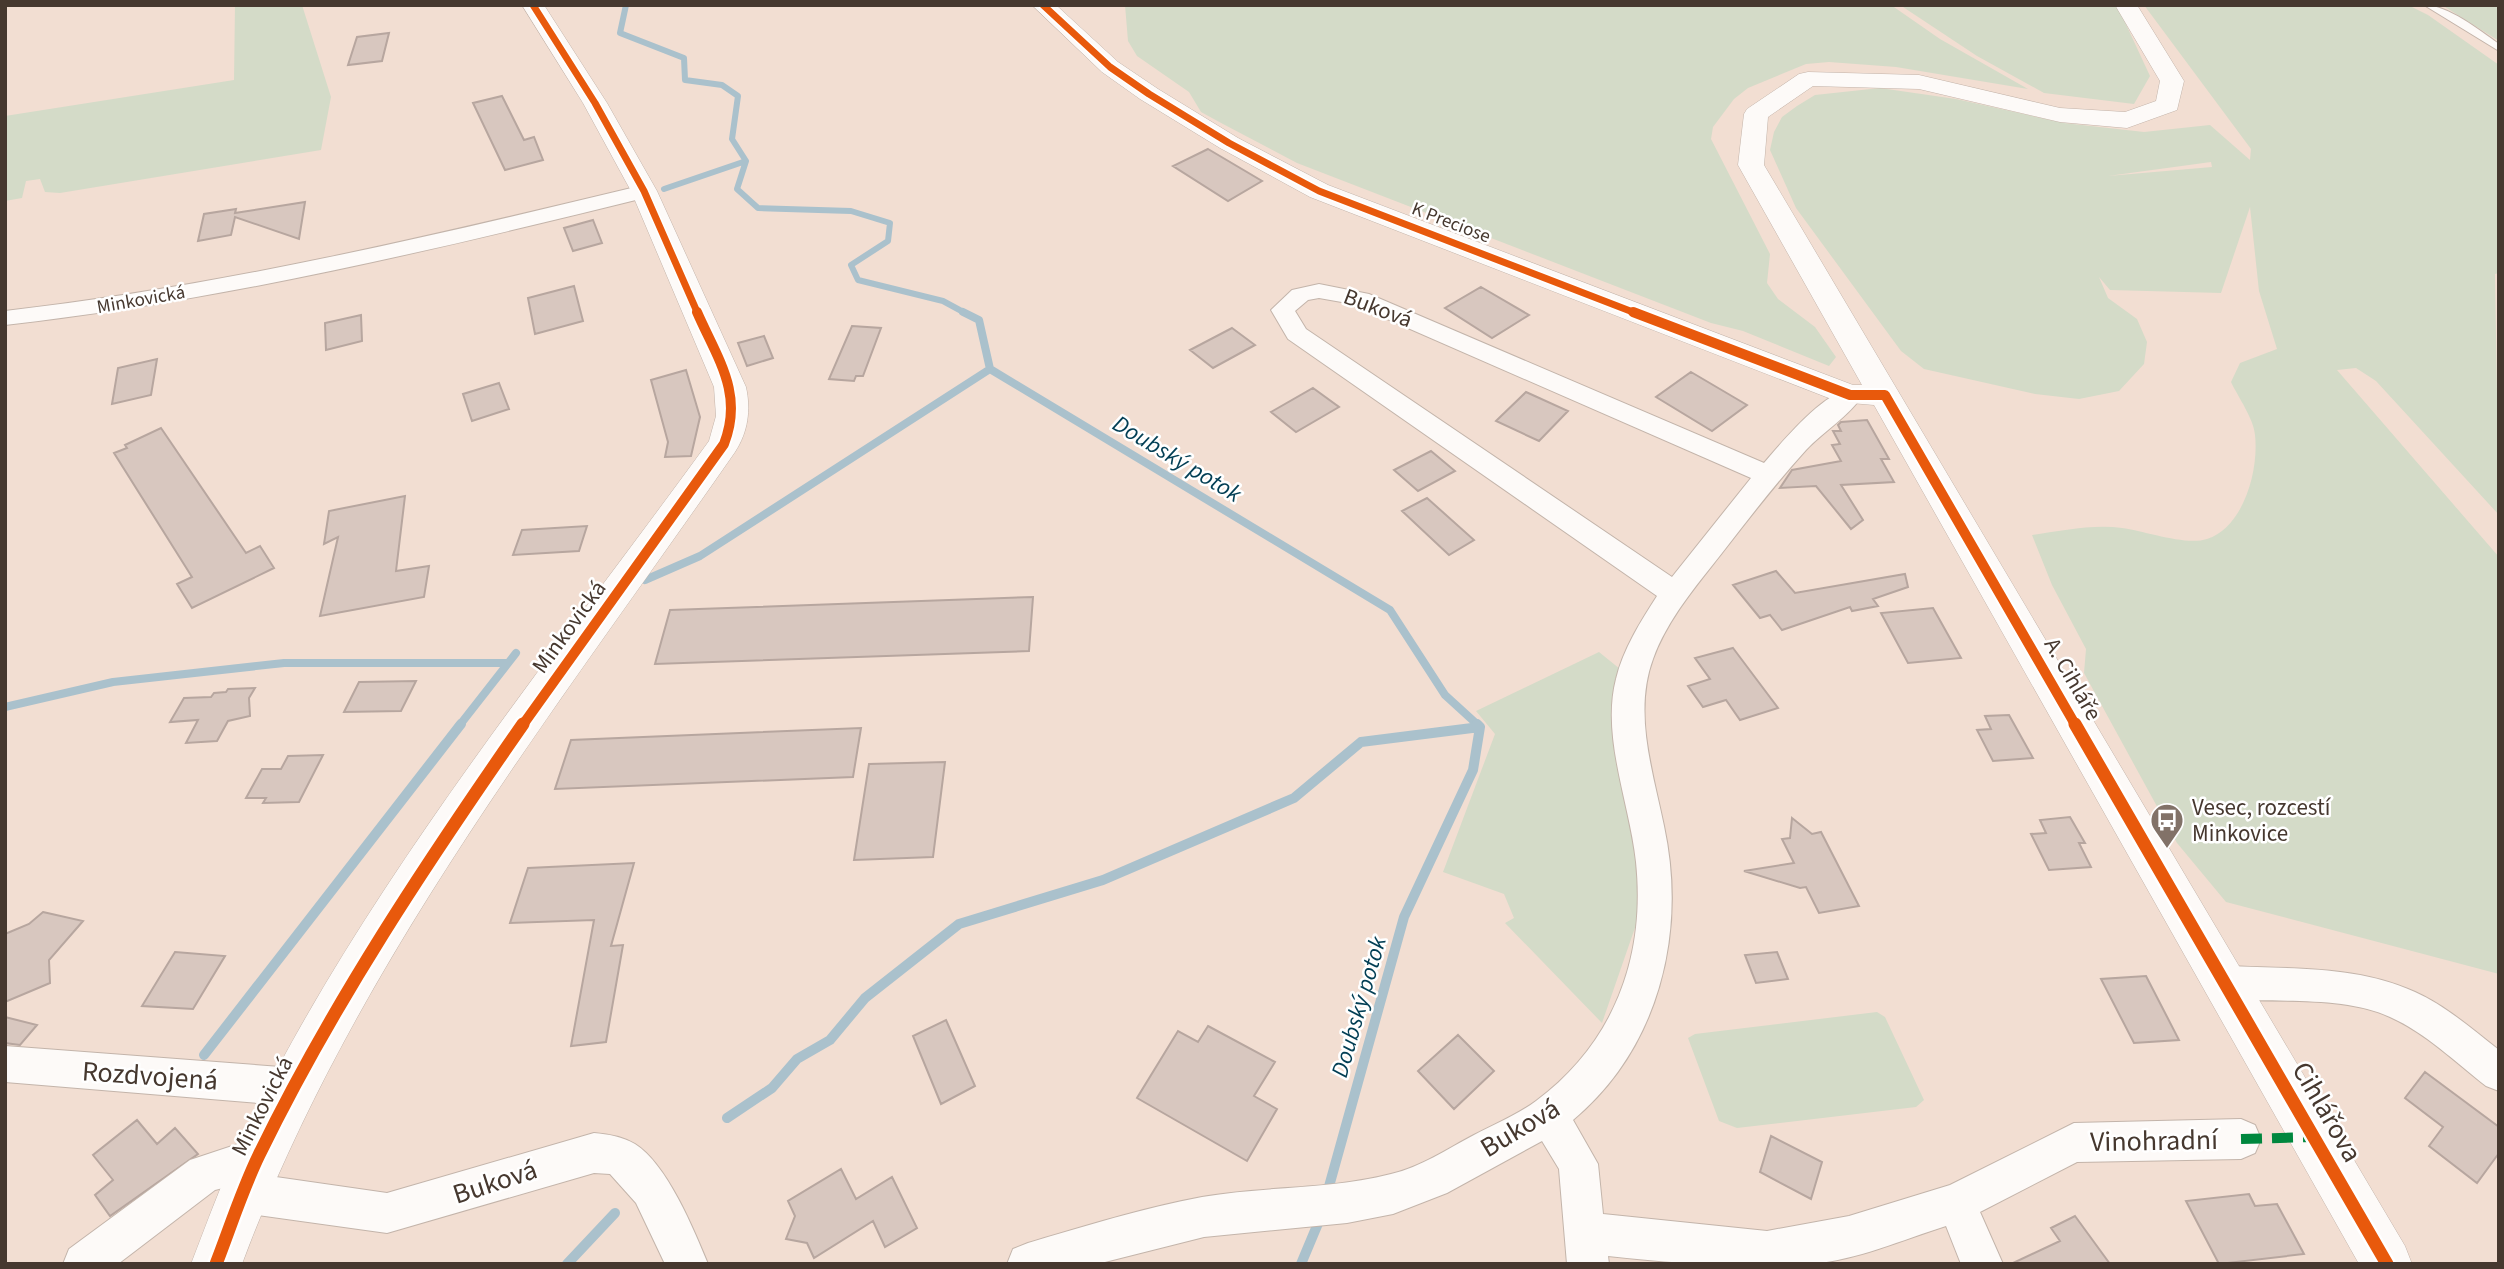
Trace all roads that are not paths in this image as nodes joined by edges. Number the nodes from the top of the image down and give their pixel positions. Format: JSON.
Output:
{"nodes":[{"id":1,"x":533,"y":5,"type":"edge"},
{"id":2,"x":1043,"y":5,"type":"edge"},
{"id":3,"x":2126,"y":5,"type":"edge"},
{"id":4,"x":2428,"y":5,"type":"edge"},
{"id":5,"x":2499,"y":48,"type":"edge"},
{"id":6,"x":644,"y":191,"type":"junction"},
{"id":7,"x":5,"y":318,"type":"edge"},
{"id":8,"x":1868,"y":395,"type":"junction"},
{"id":9,"x":1768,"y":475,"type":"junction"},
{"id":10,"x":1675,"y":594,"type":"junction"},
{"id":11,"x":2226,"y":983,"type":"junction"},
{"id":12,"x":5,"y":1064,"type":"edge"},
{"id":13,"x":2499,"y":1073,"type":"edge"},
{"id":14,"x":294,"y":1087,"type":"junction"},
{"id":15,"x":1549,"y":1116,"type":"junction"},
{"id":16,"x":2241,"y":1139,"type":"dead end"},
{"id":17,"x":251,"y":1175,"type":"junction"},
{"id":18,"x":1955,"y":1203,"type":"junction"},
{"id":19,"x":1586,"y":1248,"type":"edge"},
{"id":20,"x":84,"y":1264,"type":"edge"},
{"id":21,"x":216,"y":1264,"type":"edge"},
{"id":22,"x":687,"y":1264,"type":"edge"},
{"id":23,"x":1028,"y":1264,"type":"edge"},
{"id":24,"x":1982,"y":1264,"type":"edge"},
{"id":25,"x":2387,"y":1264,"type":"edge"}],
"edges":[{"from":1,"to":6,"type":"street","name":"Minkovická"},
{"from":2,"to":8,"type":"street","name":"K Preciose"},
{"from":3,"to":8,"type":"street","name":"A. Cihláře"},
{"from":4,"to":5,"type":"lane"},
{"from":6,"to":7,"type":"street","name":"Minkovická"},
{"from":6,"to":14,"type":"street","name":"Minkovická"},
{"from":8,"to":9,"type":"street","name":"Buková"},
{"from":8,"to":11,"type":"street","name":"A. Cihláře"},
{"from":9,"to":10,"type":"street","name":"Buková"},
{"from":9,"to":10,"type":"street","name":"Buková"},
{"from":10,"to":15,"type":"street","name":"Buková"},
{"from":11,"to":13,"type":"street"},
{"from":11,"to":25,"type":"street","name":"Cihlářova"},
{"from":12,"to":14,"type":"street","name":"Rozdvojená"},
{"from":14,"to":17,"type":"street","name":"Minkovická"},
{"from":15,"to":19,"type":"street","name":"Vinohradní"},
{"from":15,"to":23,"type":"street","name":"Buková"},
{"from":16,"to":18,"type":"street","name":"Vinohradní"},
{"from":17,"to":20,"type":"street"},
{"from":17,"to":21,"type":"street","name":"Minkovická"},
{"from":17,"to":22,"type":"street","name":"Buková"},
{"from":18,"to":19,"type":"street","name":"Vinohradní"},
{"from":18,"to":24,"type":"street"}]}
